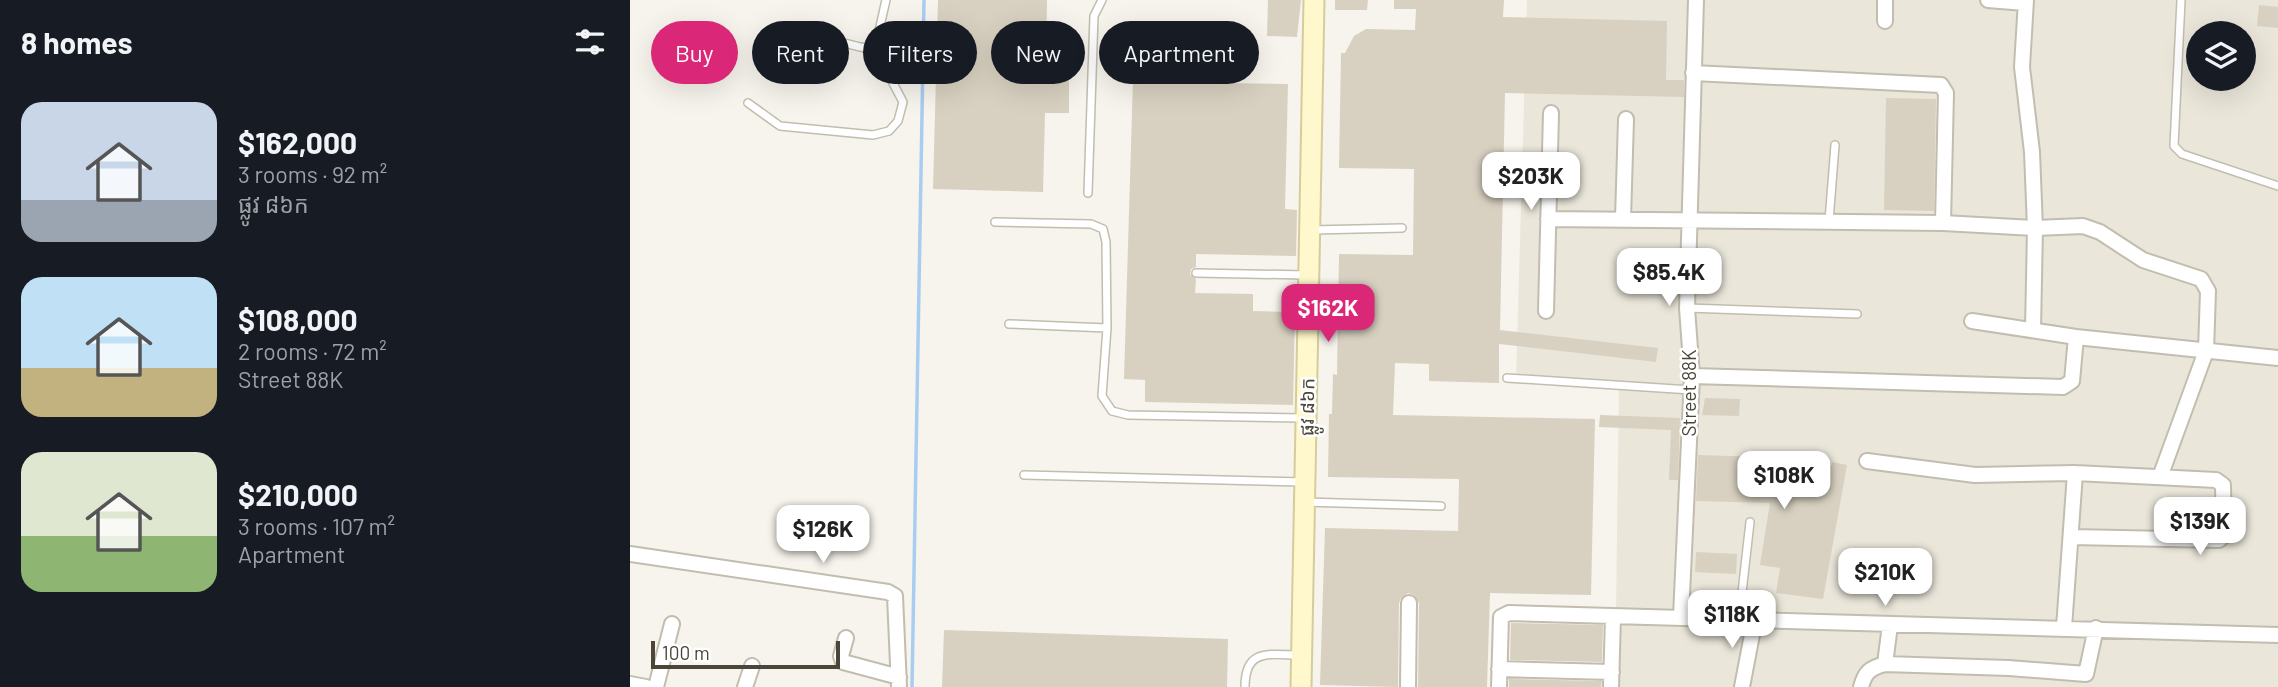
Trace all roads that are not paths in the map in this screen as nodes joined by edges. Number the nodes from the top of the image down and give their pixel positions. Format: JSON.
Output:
{"nodes":[{"id":1,"x":887,"y":0,"type":"edge"},
{"id":2,"x":1102,"y":0,"type":"edge"},
{"id":3,"x":1314,"y":0,"type":"edge"},
{"id":4,"x":1696,"y":0,"type":"edge"},
{"id":5,"x":1885,"y":0,"type":"edge"},
{"id":6,"x":1988,"y":0,"type":"edge"},
{"id":7,"x":2181,"y":0,"type":"edge"},
{"id":8,"x":2026,"y":2,"type":"edge"},
{"id":9,"x":882,"y":21,"type":"edge"},
{"id":10,"x":1885,"y":21,"type":"dead end"},
{"id":11,"x":1693,"y":73,"type":"junction"},
{"id":12,"x":894,"y":84,"type":"edge"},
{"id":13,"x":748,"y":103,"type":"dead end"},
{"id":14,"x":1551,"y":113,"type":"dead end"},
{"id":15,"x":1626,"y":119,"type":"dead end"},
{"id":16,"x":1835,"y":145,"type":"dead end"},
{"id":17,"x":2278,"y":186,"type":"edge"},
{"id":18,"x":1088,"y":192,"type":"dead end"},
{"id":19,"x":1548,"y":219,"type":"junction"},
{"id":20,"x":1623,"y":219,"type":"junction"},
{"id":21,"x":1689,"y":219,"type":"junction"},
{"id":22,"x":995,"y":222,"type":"dead end"},
{"id":23,"x":1829,"y":222,"type":"junction"},
{"id":24,"x":1943,"y":223,"type":"junction"},
{"id":25,"x":2035,"y":228,"type":"junction"},
{"id":26,"x":1402,"y":229,"type":"dead end"},
{"id":27,"x":1310,"y":230,"type":"junction"},
{"id":28,"x":1196,"y":273,"type":"dead end"},
{"id":29,"x":1310,"y":275,"type":"junction"},
{"id":30,"x":1687,"y":308,"type":"junction"},
{"id":31,"x":1546,"y":312,"type":"dead end"},
{"id":32,"x":1857,"y":314,"type":"dead end"},
{"id":33,"x":1972,"y":321,"type":"dead end"},
{"id":34,"x":1009,"y":324,"type":"dead end"},
{"id":35,"x":1107,"y":328,"type":"junction"},
{"id":36,"x":2033,"y":330,"type":"junction"},
{"id":37,"x":2076,"y":337,"type":"junction"},
{"id":38,"x":2206,"y":351,"type":"junction"},
{"id":39,"x":2278,"y":358,"type":"edge"},
{"id":40,"x":1507,"y":378,"type":"dead end"},
{"id":41,"x":1692,"y":383,"type":"junction"},
{"id":42,"x":1307,"y":418,"type":"junction"},
{"id":43,"x":1867,"y":461,"type":"dead end"},
{"id":44,"x":2075,"y":473,"type":"junction"},
{"id":45,"x":1024,"y":475,"type":"dead end"},
{"id":46,"x":2160,"y":477,"type":"junction"},
{"id":47,"x":1305,"y":482,"type":"junction"},
{"id":48,"x":1305,"y":502,"type":"junction"},
{"id":49,"x":1441,"y":506,"type":"dead end"},
{"id":50,"x":1750,"y":522,"type":"dead end"},
{"id":51,"x":2071,"y":537,"type":"junction"},
{"id":52,"x":630,"y":554,"type":"edge"},
{"id":53,"x":1409,"y":603,"type":"dead end"},
{"id":54,"x":1613,"y":617,"type":"junction"},
{"id":55,"x":1681,"y":617,"type":"junction"},
{"id":56,"x":1739,"y":619,"type":"junction"},
{"id":57,"x":1755,"y":619,"type":"junction"},
{"id":58,"x":671,"y":624,"type":"dead end"},
{"id":59,"x":1890,"y":625,"type":"junction"},
{"id":60,"x":2064,"y":628,"type":"junction"},
{"id":61,"x":2096,"y":628,"type":"junction"},
{"id":62,"x":2278,"y":635,"type":"edge"},
{"id":63,"x":846,"y":638,"type":"dead end"},
{"id":64,"x":1301,"y":655,"type":"junction"},
{"id":65,"x":1885,"y":664,"type":"junction"},
{"id":66,"x":752,"y":666,"type":"dead end"},
{"id":67,"x":1499,"y":669,"type":"junction"},
{"id":68,"x":1611,"y":680,"type":"edge"},
{"id":69,"x":2085,"y":681,"type":"edge"},
{"id":70,"x":899,"y":682,"type":"edge"},
{"id":71,"x":630,"y":684,"type":"edge"},
{"id":72,"x":646,"y":687,"type":"edge"},
{"id":73,"x":656,"y":687,"type":"edge"},
{"id":74,"x":745,"y":687,"type":"edge"},
{"id":75,"x":1245,"y":687,"type":"edge"},
{"id":76,"x":1301,"y":687,"type":"edge"},
{"id":77,"x":1408,"y":687,"type":"edge"},
{"id":78,"x":1499,"y":687,"type":"edge"},
{"id":79,"x":1742,"y":687,"type":"edge"},
{"id":80,"x":1861,"y":687,"type":"edge"}],
"edges":[{"from":1,"to":9,"type":"lane"},
{"from":2,"to":18,"type":"lane"},
{"from":3,"to":27,"type":"street","name":"ផ្លូវ ៨៦ក"},
{"from":4,"to":11,"type":"street","name":"Street 88K"},
{"from":5,"to":10,"type":"street"},
{"from":6,"to":8,"type":"street"},
{"from":7,"to":17,"type":"lane"},
{"from":8,"to":25,"type":"street"},
{"from":11,"to":21,"type":"street","name":"Street 88K"},
{"from":11,"to":24,"type":"street"},
{"from":12,"to":13,"type":"lane"},
{"from":14,"to":19,"type":"street"},
{"from":15,"to":20,"type":"street"},
{"from":16,"to":23,"type":"lane"},
{"from":19,"to":20,"type":"street"},
{"from":19,"to":31,"type":"street"},
{"from":20,"to":21,"type":"street"},
{"from":21,"to":23,"type":"street"},
{"from":21,"to":30,"type":"street","name":"Street 88K"},
{"from":22,"to":35,"type":"lane"},
{"from":23,"to":24,"type":"street"},
{"from":24,"to":25,"type":"street"},
{"from":25,"to":36,"type":"street"},
{"from":25,"to":38,"type":"street"},
{"from":26,"to":27,"type":"lane"},
{"from":27,"to":29,"type":"street","name":"ផ្លូវ ៨៦ក"},
{"from":28,"to":29,"type":"lane"},
{"from":29,"to":42,"type":"street","name":"ផ្លូវ ៨៦ក"},
{"from":30,"to":32,"type":"lane"},
{"from":30,"to":41,"type":"street","name":"Street 88K"},
{"from":33,"to":36,"type":"street"},
{"from":34,"to":35,"type":"lane"},
{"from":35,"to":42,"type":"lane"},
{"from":36,"to":37,"type":"street"},
{"from":37,"to":38,"type":"street"},
{"from":37,"to":41,"type":"street"},
{"from":38,"to":39,"type":"street"},
{"from":38,"to":46,"type":"street"},
{"from":40,"to":41,"type":"lane"},
{"from":41,"to":55,"type":"street","name":"Street 88K"},
{"from":42,"to":47,"type":"street","name":"ផ្លូវ ៨៦ក"},
{"from":43,"to":44,"type":"street"},
{"from":44,"to":46,"type":"street"},
{"from":44,"to":51,"type":"street"},
{"from":45,"to":47,"type":"lane"},
{"from":46,"to":51,"type":"street"},
{"from":47,"to":48,"type":"street","name":"ផ្លូវ ៨៦ក"},
{"from":48,"to":49,"type":"lane"},
{"from":48,"to":64,"type":"street","name":"ផ្លូវ ៨៦ក"},
{"from":50,"to":56,"type":"lane"},
{"from":51,"to":60,"type":"street"},
{"from":52,"to":70,"type":"street"},
{"from":53,"to":77,"type":"street"},
{"from":54,"to":55,"type":"street"},
{"from":54,"to":67,"type":"street"},
{"from":54,"to":68,"type":"street"},
{"from":55,"to":56,"type":"street"},
{"from":56,"to":57,"type":"street"},
{"from":57,"to":59,"type":"street"},
{"from":57,"to":79,"type":"street"},
{"from":58,"to":73,"type":"street"},
{"from":59,"to":60,"type":"street"},
{"from":59,"to":65,"type":"street"},
{"from":60,"to":61,"type":"street"},
{"from":61,"to":62,"type":"street"},
{"from":61,"to":69,"type":"street"},
{"from":63,"to":70,"type":"street"},
{"from":64,"to":75,"type":"lane"},
{"from":64,"to":76,"type":"street","name":"ផ្លូវ ៨៦ក"},
{"from":65,"to":69,"type":"street"},
{"from":65,"to":80,"type":"street"},
{"from":66,"to":74,"type":"street"},
{"from":67,"to":68,"type":"street"},
{"from":67,"to":78,"type":"street"},
{"from":71,"to":72,"type":"street"}]}
